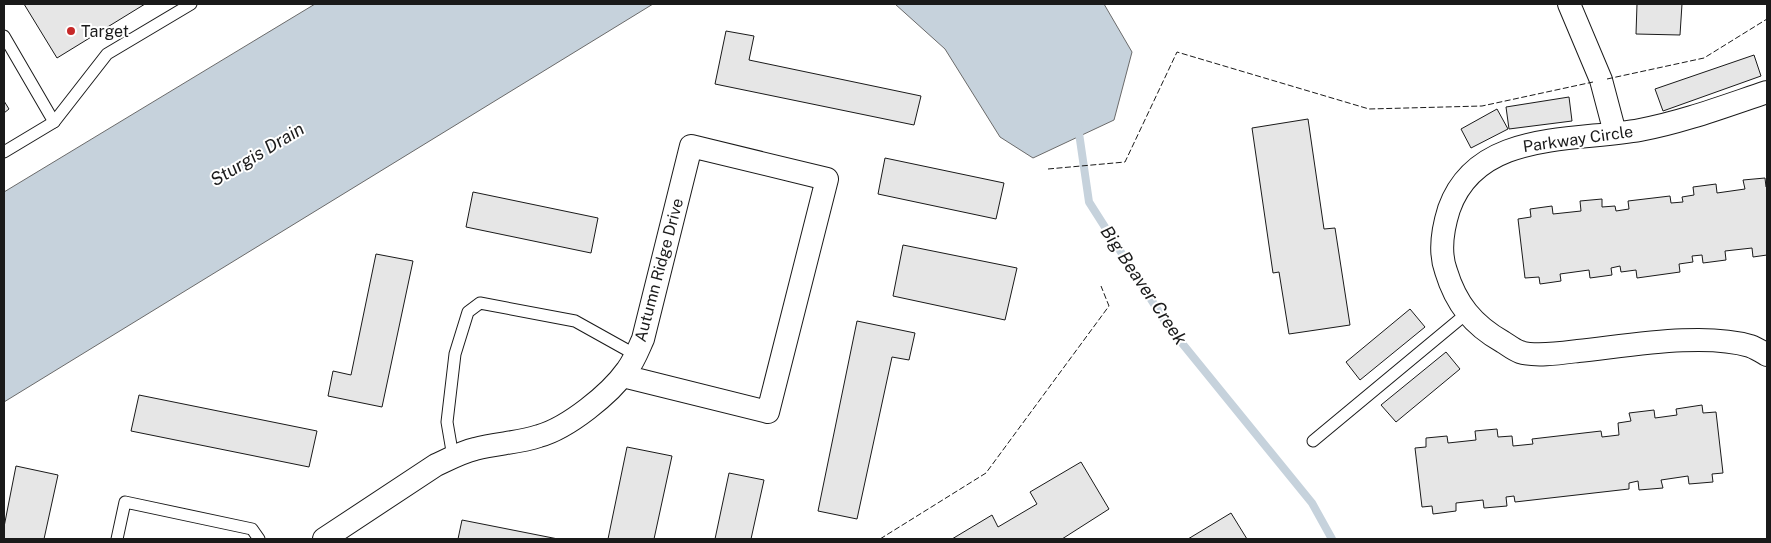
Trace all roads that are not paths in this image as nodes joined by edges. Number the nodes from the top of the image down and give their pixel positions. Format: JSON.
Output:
{"nodes":[{"id":1,"x":191,"y":4,"type":"edge"},
{"id":2,"x":1569,"y":4,"type":"edge"},
{"id":3,"x":4,"y":36,"type":"edge"},
{"id":4,"x":1767,"y":92,"type":"edge"},
{"id":5,"x":54,"y":122,"type":"junction"},
{"id":6,"x":1615,"y":133,"type":"junction"},
{"id":7,"x":4,"y":152,"type":"edge"},
{"id":8,"x":1466,"y":314,"type":"junction"},
{"id":9,"x":1767,"y":355,"type":"edge"},
{"id":10,"x":636,"y":356,"type":"junction"},
{"id":11,"x":623,"y":376,"type":"junction"},
{"id":12,"x":1313,"y":441,"type":"dead end"},
{"id":13,"x":453,"y":456,"type":"junction"},
{"id":14,"x":331,"y":537,"type":"edge"},
{"id":15,"x":117,"y":539,"type":"edge"},
{"id":16,"x":259,"y":539,"type":"edge"}],
"edges":[{"from":1,"to":5,"type":"lane"},
{"from":2,"to":6,"type":"street"},
{"from":3,"to":5,"type":"lane"},
{"from":4,"to":6,"type":"street","name":"Parkway Circle"},
{"from":5,"to":7,"type":"lane"},
{"from":6,"to":8,"type":"street","name":"Parkway Circle"},
{"from":8,"to":9,"type":"street","name":"Parkway Circle"},
{"from":8,"to":12,"type":"lane"},
{"from":10,"to":11,"type":"street","name":"Autumn Ridge Drive"},
{"from":10,"to":11,"type":"street","name":"Autumn Ridge Drive"},
{"from":10,"to":13,"type":"lane"},
{"from":11,"to":13,"type":"street","name":"Autumn Ridge Drive"},
{"from":13,"to":14,"type":"street","name":"Autumn Ridge Drive"},
{"from":15,"to":16,"type":"lane"}]}
